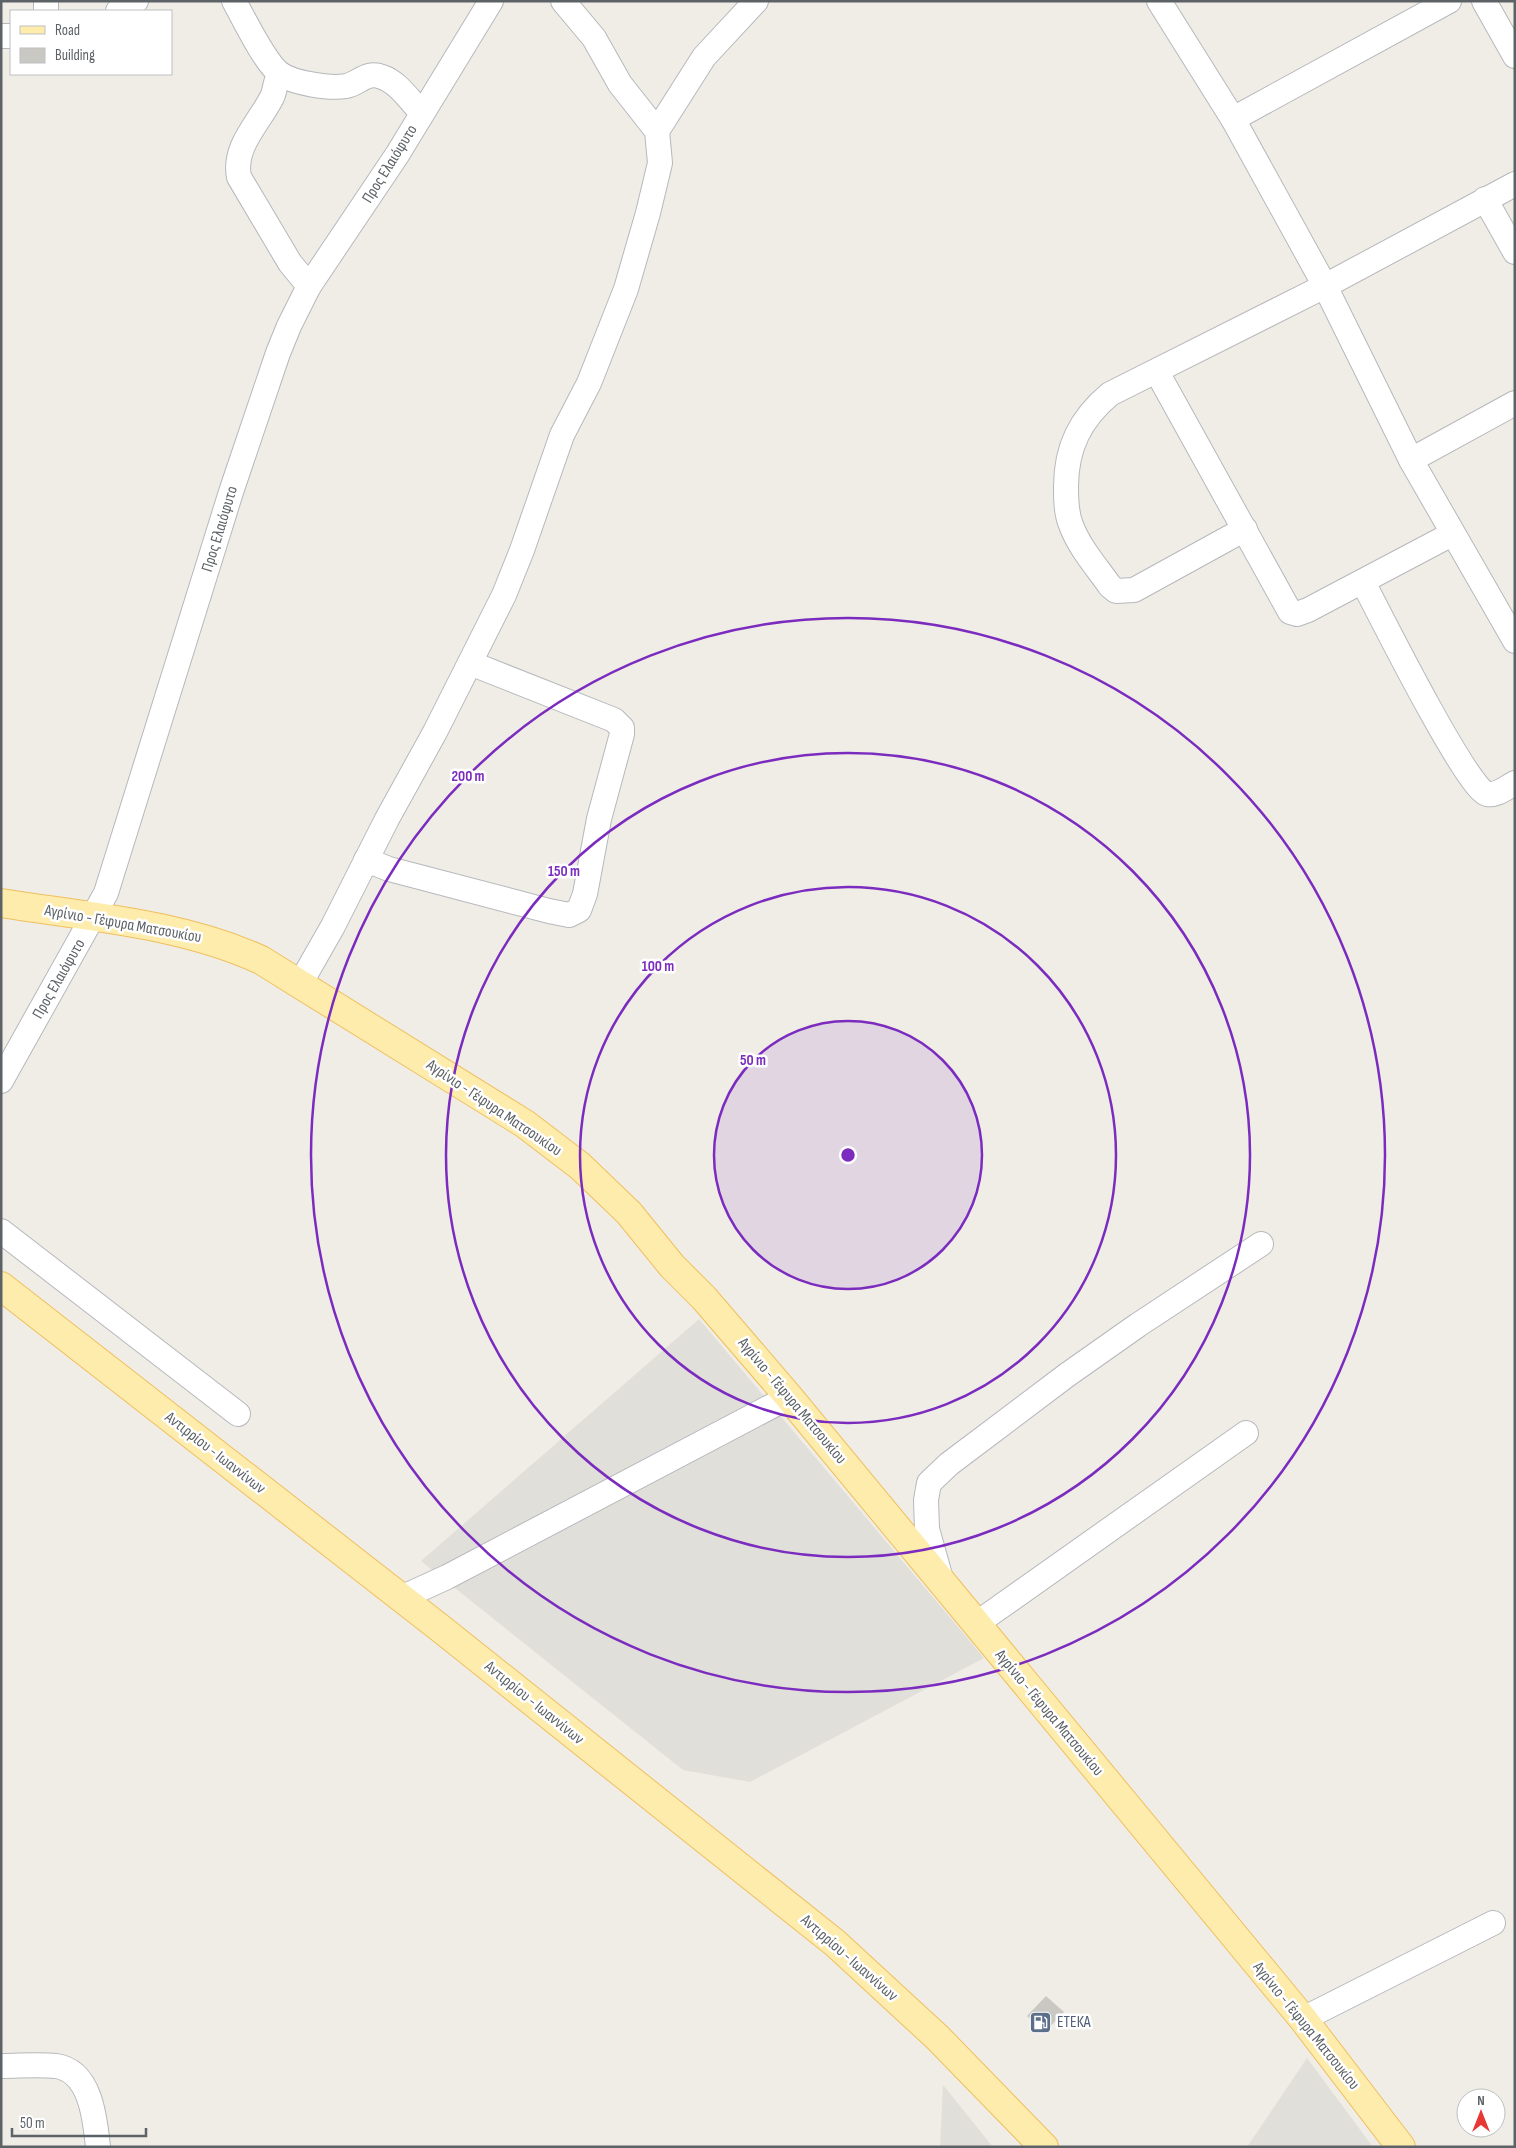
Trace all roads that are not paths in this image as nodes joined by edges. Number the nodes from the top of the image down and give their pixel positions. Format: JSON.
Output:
{"nodes":[{"id":1,"x":136,"y":1,"type":"edge"},
{"id":2,"x":234,"y":1,"type":"edge"},
{"id":3,"x":491,"y":1,"type":"edge"},
{"id":4,"x":563,"y":1,"type":"edge"},
{"id":5,"x":756,"y":1,"type":"edge"},
{"id":6,"x":1159,"y":1,"type":"edge"},
{"id":7,"x":1448,"y":1,"type":"edge"},
{"id":8,"x":1484,"y":1,"type":"edge"},
{"id":9,"x":120,"y":10,"type":"edge"},
{"id":10,"x":1515,"y":56,"type":"edge"},
{"id":11,"x":280,"y":74,"type":"junction"},
{"id":12,"x":422,"y":113,"type":"junction"},
{"id":13,"x":1233,"y":119,"type":"junction"},
{"id":14,"x":657,"y":131,"type":"junction"},
{"id":15,"x":1515,"y":184,"type":"edge"},
{"id":16,"x":1486,"y":199,"type":"junction"},
{"id":17,"x":1515,"y":252,"type":"edge"},
{"id":18,"x":309,"y":286,"type":"junction"},
{"id":19,"x":1325,"y":286,"type":"junction"},
{"id":20,"x":1157,"y":372,"type":"junction"},
{"id":21,"x":1515,"y":403,"type":"edge"},
{"id":22,"x":1411,"y":460,"type":"junction"},
{"id":23,"x":1245,"y":529,"type":"junction"},
{"id":24,"x":1452,"y":534,"type":"junction"},
{"id":25,"x":1363,"y":582,"type":"junction"},
{"id":26,"x":1508,"y":612,"type":"edge"},
{"id":27,"x":1515,"y":641,"type":"edge"},
{"id":28,"x":470,"y":663,"type":"junction"},
{"id":29,"x":1515,"y":783,"type":"edge"},
{"id":30,"x":366,"y":860,"type":"junction"},
{"id":31,"x":1,"y":903,"type":"edge"},
{"id":32,"x":93,"y":918,"type":"junction"},
{"id":33,"x":300,"y":984,"type":"junction"},
{"id":34,"x":1,"y":1081,"type":"edge"},
{"id":35,"x":1,"y":1231,"type":"edge"},
{"id":36,"x":1261,"y":1244,"type":"dead end"},
{"id":37,"x":1,"y":1286,"type":"edge"},
{"id":38,"x":789,"y":1397,"type":"junction"},
{"id":39,"x":238,"y":1414,"type":"dead end"},
{"id":40,"x":1246,"y":1433,"type":"dead end"},
{"id":41,"x":942,"y":1581,"type":"junction"},
{"id":42,"x":401,"y":1598,"type":"junction"},
{"id":43,"x":976,"y":1624,"type":"junction"},
{"id":44,"x":1493,"y":1924,"type":"dead end"},
{"id":45,"x":1303,"y":2019,"type":"junction"},
{"id":46,"x":1,"y":2066,"type":"edge"},
{"id":47,"x":98,"y":2147,"type":"edge"},
{"id":48,"x":1044,"y":2147,"type":"edge"},
{"id":49,"x":1401,"y":2147,"type":"edge"}],
"edges":[{"from":1,"to":9,"type":"street"},
{"from":2,"to":11,"type":"street"},
{"from":3,"to":12,"type":"street","name":"Προς Ελαιόφυτο"},
{"from":4,"to":14,"type":"street"},
{"from":5,"to":14,"type":"street"},
{"from":6,"to":13,"type":"street"},
{"from":7,"to":13,"type":"street"},
{"from":8,"to":10,"type":"street"},
{"from":11,"to":12,"type":"street"},
{"from":11,"to":18,"type":"street"},
{"from":12,"to":18,"type":"street","name":"Προς Ελαιόφυτο"},
{"from":13,"to":19,"type":"street"},
{"from":14,"to":28,"type":"street"},
{"from":15,"to":16,"type":"street"},
{"from":16,"to":17,"type":"street"},
{"from":16,"to":19,"type":"street"},
{"from":18,"to":32,"type":"street","name":"Προς Ελαιόφυτο"},
{"from":19,"to":20,"type":"street"},
{"from":19,"to":22,"type":"street"},
{"from":20,"to":23,"type":"street"},
{"from":20,"to":23,"type":"street"},
{"from":21,"to":22,"type":"street"},
{"from":22,"to":24,"type":"street"},
{"from":23,"to":25,"type":"street"},
{"from":24,"to":25,"type":"street"},
{"from":24,"to":26,"type":"street"},
{"from":25,"to":29,"type":"street"},
{"from":26,"to":27,"type":"street"},
{"from":28,"to":30,"type":"street"},
{"from":28,"to":30,"type":"street"},
{"from":30,"to":33,"type":"street"},
{"from":31,"to":32,"type":"main road","name":"Αγρίνιο - Γέφυρα Ματσουκίου"},
{"from":32,"to":33,"type":"main road","name":"Αγρίνιο - Γέφυρα Ματσουκίου"},
{"from":32,"to":34,"type":"street","name":"Προς Ελαιόφυτο"},
{"from":33,"to":38,"type":"main road","name":"Αγρίνιο - Γέφυρα Ματσουκίου"},
{"from":35,"to":39,"type":"street"},
{"from":36,"to":41,"type":"street"},
{"from":37,"to":42,"type":"main road","name":"Αντιρρίου - Ιωαννίνων"},
{"from":38,"to":41,"type":"main road","name":"Αγρίνιο - Γέφυρα Ματσουκίου"},
{"from":38,"to":42,"type":"street"},
{"from":40,"to":43,"type":"street"},
{"from":41,"to":43,"type":"main road","name":"Αγρίνιο - Γέφυρα Ματσουκίου"},
{"from":42,"to":48,"type":"main road","name":"Αντιρρίου - Ιωαννίνων"},
{"from":43,"to":45,"type":"main road","name":"Αγρίνιο - Γέφυρα Ματσουκίου"},
{"from":44,"to":45,"type":"street"},
{"from":45,"to":49,"type":"main road","name":"Αγρίνιο - Γέφυρα Ματσουκίου"},
{"from":46,"to":47,"type":"street"}]}
